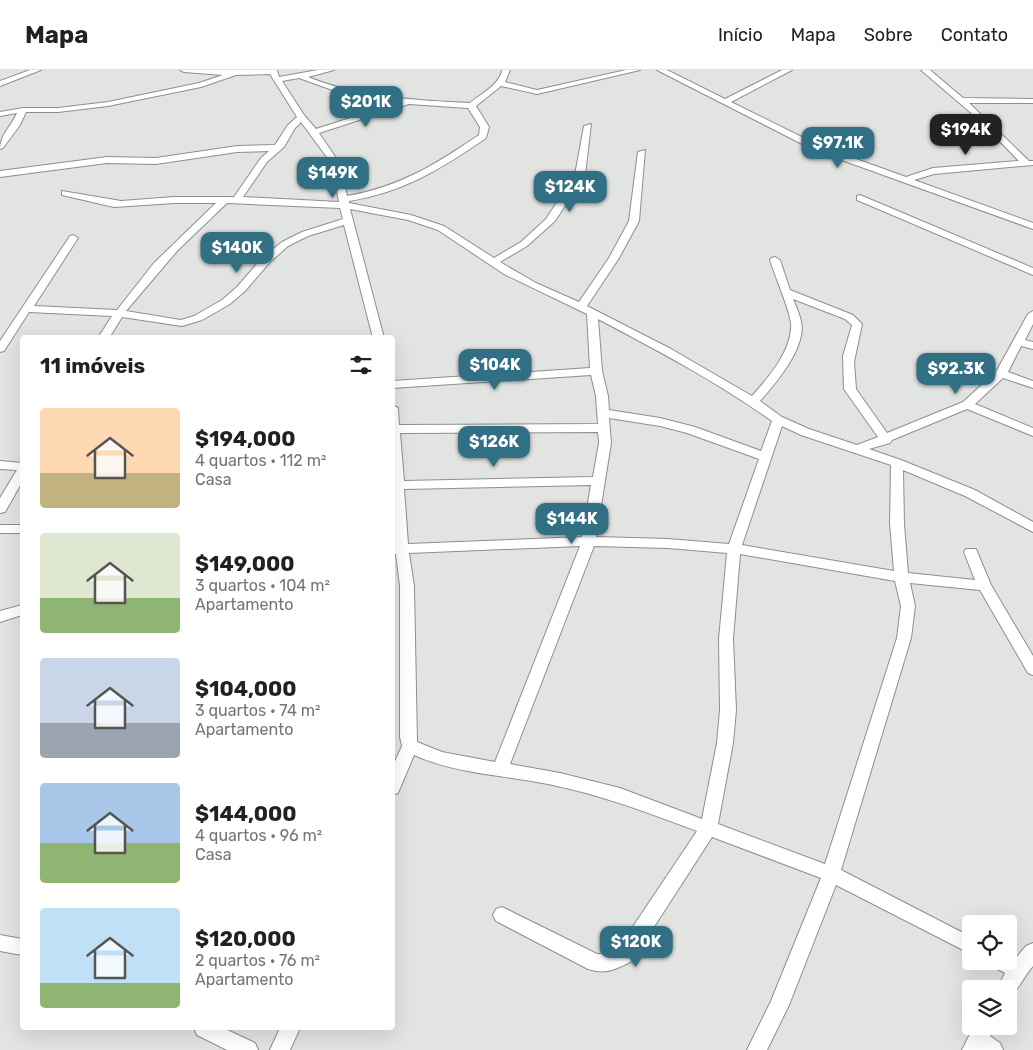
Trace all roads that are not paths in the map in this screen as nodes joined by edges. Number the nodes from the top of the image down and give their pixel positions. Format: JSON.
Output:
{"nodes":[{"id":1,"x":37,"y":70,"type":"edge"},
{"id":2,"x":184,"y":70,"type":"edge"},
{"id":3,"x":330,"y":70,"type":"edge"},
{"id":4,"x":506,"y":70,"type":"edge"},
{"id":5,"x":636,"y":70,"type":"edge"},
{"id":6,"x":660,"y":70,"type":"edge"},
{"id":7,"x":771,"y":70,"type":"edge"},
{"id":8,"x":925,"y":70,"type":"edge"},
{"id":9,"x":785,"y":72,"type":"edge"},
{"id":10,"x":235,"y":73,"type":"junction"},
{"id":11,"x":274,"y":74,"type":"edge"},
{"id":12,"x":300,"y":76,"type":"junction"},
{"id":13,"x":500,"y":83,"type":"junction"},
{"id":14,"x":0,"y":84,"type":"edge"},
{"id":15,"x":961,"y":100,"type":"junction"},
{"id":16,"x":411,"y":101,"type":"junction"},
{"id":17,"x":1033,"y":101,"type":"edge"},
{"id":18,"x":725,"y":102,"type":"junction"},
{"id":19,"x":472,"y":106,"type":"junction"},
{"id":20,"x":23,"y":110,"type":"junction"},
{"id":21,"x":0,"y":114,"type":"edge"},
{"id":22,"x":301,"y":117,"type":"junction"},
{"id":23,"x":588,"y":126,"type":"dead end"},
{"id":24,"x":314,"y":132,"type":"junction"},
{"id":25,"x":0,"y":146,"type":"edge"},
{"id":26,"x":277,"y":148,"type":"junction"},
{"id":27,"x":642,"y":152,"type":"dead end"},
{"id":28,"x":1030,"y":164,"type":"edge"},
{"id":29,"x":1,"y":176,"type":"edge"},
{"id":30,"x":905,"y":180,"type":"junction"},
{"id":31,"x":65,"y":193,"type":"dead end"},
{"id":32,"x":860,"y":198,"type":"dead end"},
{"id":33,"x":237,"y":200,"type":"junction"},
{"id":34,"x":223,"y":202,"type":"junction"},
{"id":35,"x":346,"y":203,"type":"junction"},
{"id":36,"x":348,"y":220,"type":"junction"},
{"id":37,"x":1033,"y":226,"type":"edge"},
{"id":38,"x":73,"y":238,"type":"dead end"},
{"id":39,"x":774,"y":260,"type":"dead end"},
{"id":40,"x":494,"y":262,"type":"junction"},
{"id":41,"x":1033,"y":272,"type":"edge"},
{"id":42,"x":786,"y":292,"type":"junction"},
{"id":43,"x":26,"y":309,"type":"junction"},
{"id":44,"x":586,"y":310,"type":"junction"},
{"id":45,"x":118,"y":313,"type":"junction"},
{"id":46,"x":1033,"y":314,"type":"edge"},
{"id":47,"x":105,"y":335,"type":"edge"},
{"id":48,"x":378,"y":335,"type":"edge"},
{"id":49,"x":1020,"y":342,"type":"junction"},
{"id":50,"x":1033,"y":346,"type":"edge"},
{"id":51,"x":0,"y":349,"type":"edge"},
{"id":52,"x":596,"y":371,"type":"junction"},
{"id":53,"x":1001,"y":374,"type":"junction"},
{"id":54,"x":395,"y":384,"type":"edge"},
{"id":55,"x":1033,"y":385,"type":"edge"},
{"id":56,"x":753,"y":402,"type":"junction"},
{"id":57,"x":966,"y":405,"type":"junction"},
{"id":58,"x":603,"y":413,"type":"junction"},
{"id":59,"x":395,"y":418,"type":"edge"},
{"id":60,"x":778,"y":420,"type":"junction"},
{"id":61,"x":603,"y":428,"type":"junction"},
{"id":62,"x":1032,"y":432,"type":"edge"},
{"id":63,"x":886,"y":440,"type":"junction"},
{"id":64,"x":857,"y":450,"type":"junction"},
{"id":65,"x":766,"y":457,"type":"junction"},
{"id":66,"x":897,"y":463,"type":"junction"},
{"id":67,"x":0,"y":465,"type":"edge"},
{"id":68,"x":20,"y":466,"type":"edge"},
{"id":69,"x":20,"y":475,"type":"edge"},
{"id":70,"x":597,"y":481,"type":"junction"},
{"id":71,"x":395,"y":484,"type":"edge"},
{"id":72,"x":0,"y":509,"type":"edge"},
{"id":73,"x":1033,"y":528,"type":"edge"},
{"id":74,"x":0,"y":529,"type":"edge"},
{"id":75,"x":20,"y":529,"type":"edge"},
{"id":76,"x":588,"y":543,"type":"junction"},
{"id":77,"x":734,"y":549,"type":"junction"},
{"id":78,"x":397,"y":550,"type":"edge"},
{"id":79,"x":971,"y":552,"type":"dead end"},
{"id":80,"x":901,"y":577,"type":"junction"},
{"id":81,"x":984,"y":585,"type":"junction"},
{"id":82,"x":20,"y":610,"type":"edge"},
{"id":83,"x":0,"y":617,"type":"edge"},
{"id":84,"x":1033,"y":669,"type":"edge"},
{"id":85,"x":410,"y":746,"type":"junction"},
{"id":86,"x":500,"y":769,"type":"junction"},
{"id":87,"x":395,"y":781,"type":"edge"},
{"id":88,"x":709,"y":828,"type":"junction"},
{"id":89,"x":831,"y":874,"type":"junction"},
{"id":90,"x":502,"y":915,"type":"dead end"},
{"id":91,"x":962,"y":941,"type":"edge"},
{"id":92,"x":0,"y":943,"type":"edge"},
{"id":93,"x":20,"y":947,"type":"edge"},
{"id":94,"x":1033,"y":952,"type":"edge"},
{"id":95,"x":1017,"y":961,"type":"edge"},
{"id":96,"x":208,"y":1030,"type":"edge"},
{"id":97,"x":289,"y":1030,"type":"edge"},
{"id":98,"x":248,"y":1050,"type":"edge"},
{"id":99,"x":280,"y":1050,"type":"edge"},
{"id":100,"x":757,"y":1050,"type":"edge"}],
"edges":[{"from":1,"to":14,"type":"street"},
{"from":2,"to":10,"type":"street"},
{"from":3,"to":12,"type":"street"},
{"from":4,"to":13,"type":"street"},
{"from":5,"to":13,"type":"street"},
{"from":6,"to":18,"type":"street"},
{"from":7,"to":9,"type":"street"},
{"from":8,"to":15,"type":"street"},
{"from":9,"to":18,"type":"street"},
{"from":10,"to":11,"type":"street"},
{"from":10,"to":20,"type":"street"},
{"from":11,"to":12,"type":"street"},
{"from":11,"to":22,"type":"street"},
{"from":12,"to":16,"type":"street"},
{"from":13,"to":19,"type":"street"},
{"from":15,"to":17,"type":"street"},
{"from":15,"to":28,"type":"street"},
{"from":16,"to":19,"type":"street"},
{"from":16,"to":24,"type":"street"},
{"from":18,"to":30,"type":"street"},
{"from":19,"to":35,"type":"street"},
{"from":20,"to":21,"type":"street"},
{"from":20,"to":25,"type":"street"},
{"from":22,"to":24,"type":"street"},
{"from":22,"to":26,"type":"street"},
{"from":23,"to":40,"type":"street"},
{"from":24,"to":35,"type":"street"},
{"from":26,"to":29,"type":"street"},
{"from":26,"to":33,"type":"street"},
{"from":27,"to":44,"type":"street"},
{"from":28,"to":30,"type":"street"},
{"from":30,"to":37,"type":"street"},
{"from":31,"to":34,"type":"street"},
{"from":32,"to":41,"type":"street"},
{"from":33,"to":34,"type":"street"},
{"from":33,"to":35,"type":"street"},
{"from":34,"to":45,"type":"street"},
{"from":35,"to":36,"type":"street"},
{"from":35,"to":40,"type":"street"},
{"from":36,"to":45,"type":"street"},
{"from":36,"to":48,"type":"street"},
{"from":38,"to":43,"type":"street"},
{"from":39,"to":42,"type":"street"},
{"from":40,"to":44,"type":"street"},
{"from":42,"to":56,"type":"street"},
{"from":42,"to":63,"type":"street"},
{"from":43,"to":45,"type":"street"},
{"from":43,"to":51,"type":"street"},
{"from":44,"to":52,"type":"street"},
{"from":44,"to":56,"type":"street"},
{"from":45,"to":47,"type":"street"},
{"from":46,"to":49,"type":"street"},
{"from":49,"to":50,"type":"street"},
{"from":49,"to":53,"type":"street"},
{"from":52,"to":54,"type":"street"},
{"from":52,"to":58,"type":"street"},
{"from":53,"to":55,"type":"street"},
{"from":53,"to":57,"type":"street"},
{"from":56,"to":60,"type":"street"},
{"from":57,"to":62,"type":"street"},
{"from":57,"to":63,"type":"street"},
{"from":58,"to":61,"type":"street"},
{"from":58,"to":65,"type":"street"},
{"from":59,"to":61,"type":"street"},
{"from":60,"to":64,"type":"street"},
{"from":60,"to":65,"type":"street"},
{"from":61,"to":70,"type":"street"},
{"from":63,"to":64,"type":"street"},
{"from":64,"to":66,"type":"street"},
{"from":65,"to":77,"type":"street"},
{"from":66,"to":73,"type":"street"},
{"from":66,"to":80,"type":"street"},
{"from":67,"to":68,"type":"street"},
{"from":69,"to":72,"type":"street"},
{"from":70,"to":71,"type":"street"},
{"from":70,"to":76,"type":"street"},
{"from":71,"to":78,"type":"street"},
{"from":74,"to":75,"type":"street"},
{"from":76,"to":77,"type":"street"},
{"from":76,"to":78,"type":"street"},
{"from":76,"to":86,"type":"street"},
{"from":77,"to":80,"type":"street"},
{"from":77,"to":88,"type":"street"},
{"from":78,"to":85,"type":"street"},
{"from":79,"to":81,"type":"street"},
{"from":80,"to":81,"type":"street"},
{"from":80,"to":89,"type":"street"},
{"from":81,"to":84,"type":"street"},
{"from":82,"to":83,"type":"street"},
{"from":85,"to":86,"type":"street"},
{"from":85,"to":87,"type":"street"},
{"from":86,"to":88,"type":"street"},
{"from":88,"to":89,"type":"street"},
{"from":88,"to":90,"type":"street"},
{"from":89,"to":91,"type":"street"},
{"from":89,"to":100,"type":"street"},
{"from":92,"to":93,"type":"street"},
{"from":94,"to":95,"type":"street"},
{"from":96,"to":98,"type":"street"},
{"from":97,"to":99,"type":"street"}]}
